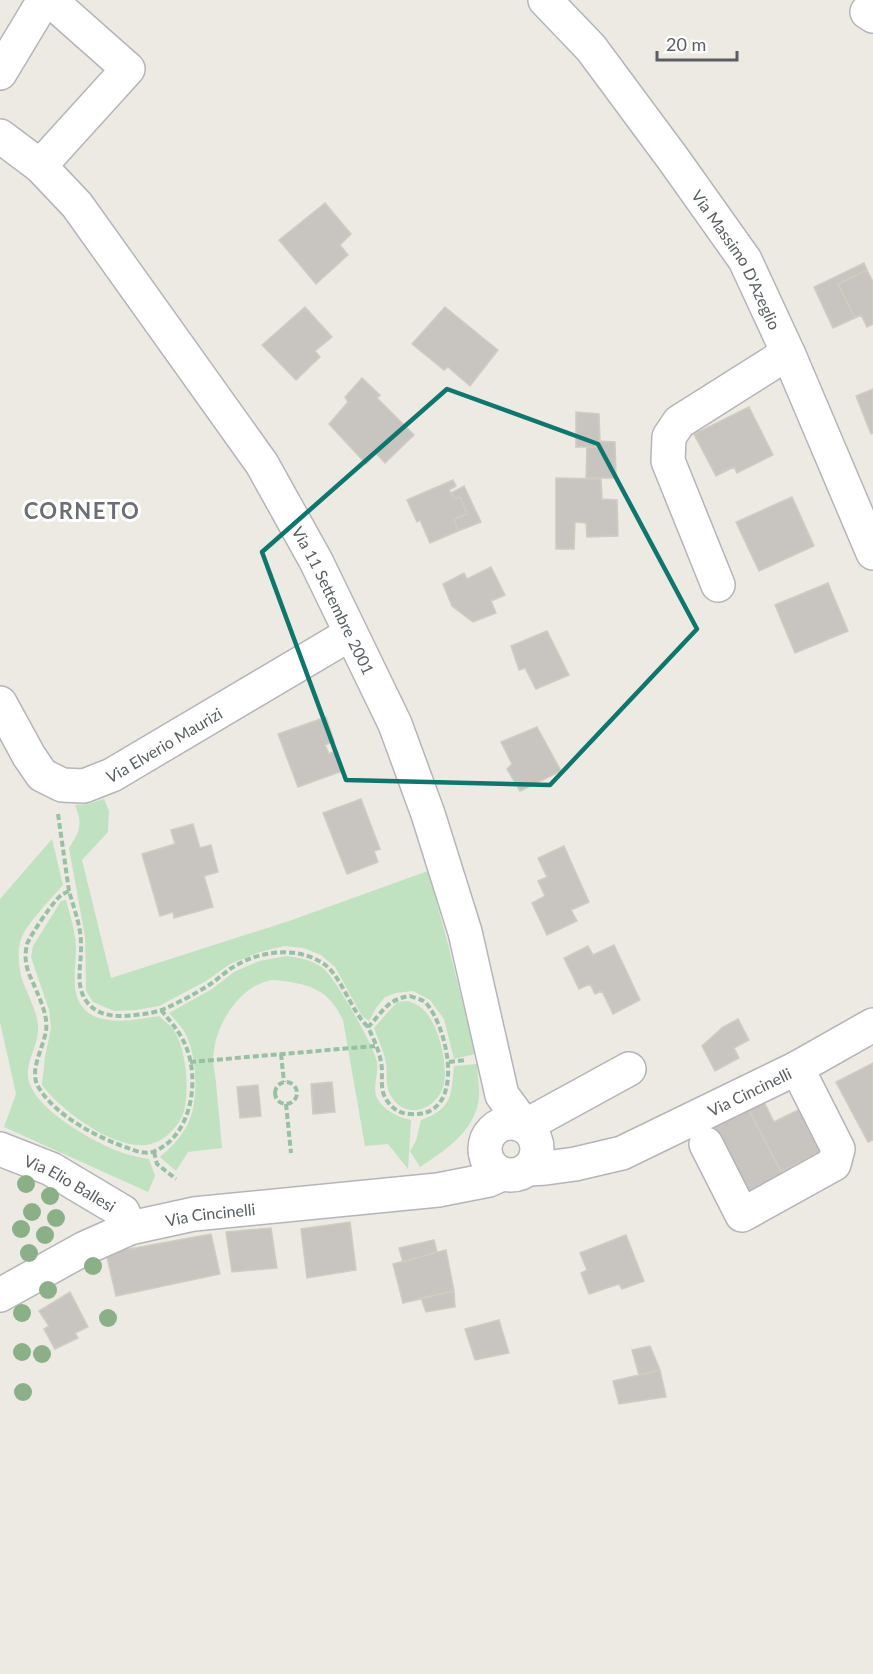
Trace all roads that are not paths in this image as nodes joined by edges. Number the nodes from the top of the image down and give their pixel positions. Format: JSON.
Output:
{"nodes":[{"id":1,"x":44,"y":0,"type":"edge"},
{"id":2,"x":50,"y":0,"type":"edge"},
{"id":3,"x":545,"y":0,"type":"edge"},
{"id":4,"x":0,"y":74,"type":"edge"},
{"id":5,"x":0,"y":136,"type":"edge"},
{"id":6,"x":40,"y":166,"type":"junction"},
{"id":7,"x":789,"y":356,"type":"junction"},
{"id":8,"x":873,"y":553,"type":"edge"},
{"id":9,"x":718,"y":585,"type":"dead end"},
{"id":10,"x":350,"y":634,"type":"junction"},
{"id":11,"x":0,"y":703,"type":"edge"},
{"id":12,"x":873,"y":1025,"type":"edge"},
{"id":13,"x":796,"y":1068,"type":"junction"},
{"id":14,"x":629,"y":1069,"type":"dead end"},
{"id":15,"x":502,"y":1095,"type":"junction"},
{"id":16,"x":529,"y":1130,"type":"junction"},
{"id":17,"x":488,"y":1137,"type":"junction"},
{"id":18,"x":706,"y":1144,"type":"dead end"},
{"id":19,"x":0,"y":1149,"type":"edge"},
{"id":20,"x":622,"y":1153,"type":"junction"},
{"id":21,"x":515,"y":1171,"type":"junction"},
{"id":22,"x":438,"y":1190,"type":"junction"},
{"id":23,"x":130,"y":1227,"type":"junction"},
{"id":24,"x":0,"y":1295,"type":"edge"}],
"edges":[{"from":1,"to":4,"type":"street"},
{"from":2,"to":6,"type":"street"},
{"from":3,"to":7,"type":"street","name":"Via Massimo D'Azeglio"},
{"from":5,"to":6,"type":"street","name":"Via 11 Settembre 2001"},
{"from":6,"to":10,"type":"street","name":"Via 11 Settembre 2001"},
{"from":7,"to":8,"type":"street","name":"Via Massimo D'Azeglio"},
{"from":7,"to":9,"type":"street"},
{"from":10,"to":11,"type":"street","name":"Via Elverio Maurizi"},
{"from":10,"to":15,"type":"street","name":"Via 11 Settembre 2001"},
{"from":12,"to":13,"type":"street","name":"Via Cincinelli"},
{"from":13,"to":18,"type":"street"},
{"from":13,"to":20,"type":"street","name":"Via Cincinelli"},
{"from":14,"to":16,"type":"street"},
{"from":15,"to":16,"type":"street","name":"Via 11 Settembre 2001"},
{"from":15,"to":17,"type":"street","name":"Via 11 Settembre 2001"},
{"from":16,"to":17,"type":"street"},
{"from":16,"to":20,"type":"street"},
{"from":16,"to":21,"type":"street"},
{"from":17,"to":21,"type":"street"},
{"from":17,"to":22,"type":"street"},
{"from":19,"to":23,"type":"street","name":"Via Elio Ballesi"},
{"from":20,"to":21,"type":"street","name":"Via Cincinelli"},
{"from":21,"to":22,"type":"street","name":"Via Cincinelli"},
{"from":22,"to":23,"type":"street","name":"Via Cincinelli"},
{"from":23,"to":24,"type":"street","name":"Via Cincinelli"}]}
